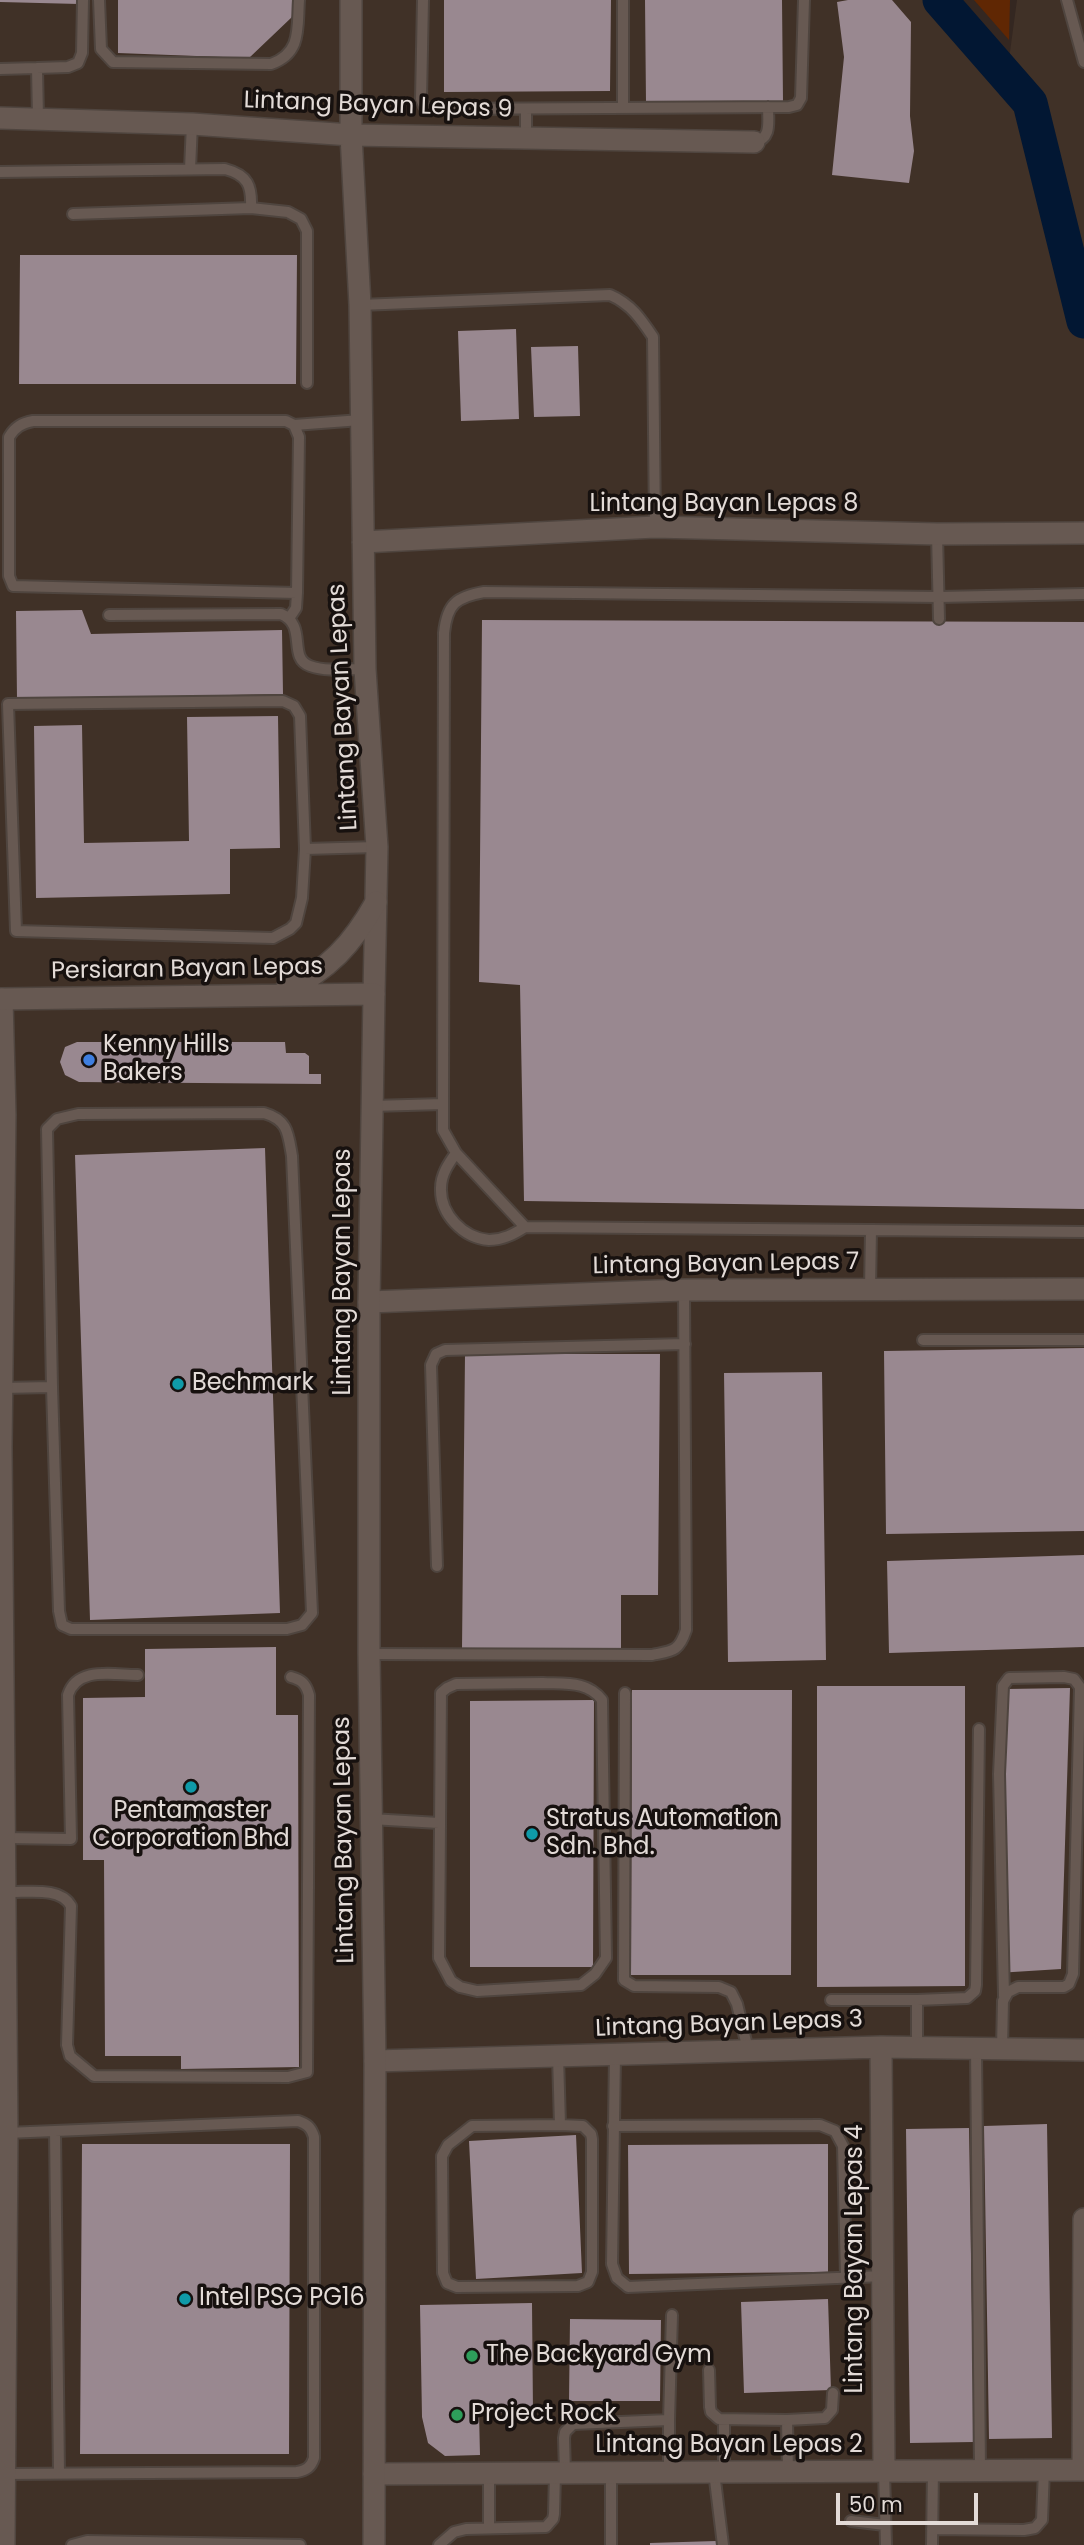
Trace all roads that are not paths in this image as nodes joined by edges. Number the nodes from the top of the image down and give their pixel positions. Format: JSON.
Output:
{"nodes":[{"id":1,"x":83,"y":0,"type":"edge"},
{"id":2,"x":99,"y":0,"type":"edge"},
{"id":3,"x":299,"y":0,"type":"edge"},
{"id":4,"x":351,"y":0,"type":"edge"},
{"id":5,"x":423,"y":0,"type":"edge"},
{"id":6,"x":622,"y":0,"type":"edge"},
{"id":7,"x":804,"y":0,"type":"edge"},
{"id":8,"x":1068,"y":0,"type":"edge"},
{"id":9,"x":1084,"y":62,"type":"edge"},
{"id":10,"x":37,"y":68,"type":"junction"},
{"id":11,"x":0,"y":69,"type":"edge"},
{"id":12,"x":768,"y":107,"type":"junction"},
{"id":13,"x":623,"y":108,"type":"junction"},
{"id":14,"x":526,"y":109,"type":"junction"},
{"id":15,"x":0,"y":118,"type":"edge"},
{"id":16,"x":38,"y":118,"type":"junction"},
{"id":17,"x":192,"y":124,"type":"junction"},
{"id":18,"x":351,"y":135,"type":"junction"},
{"id":19,"x":526,"y":138,"type":"junction"},
{"id":20,"x":754,"y":142,"type":"joint"},
{"id":21,"x":190,"y":169,"type":"junction"},
{"id":22,"x":0,"y":172,"type":"edge"},
{"id":23,"x":251,"y":208,"type":"junction"},
{"id":24,"x":73,"y":214,"type":"dead end"},
{"id":25,"x":360,"y":305,"type":"junction"},
{"id":26,"x":307,"y":383,"type":"dead end"},
{"id":27,"x":361,"y":420,"type":"junction"},
{"id":28,"x":294,"y":425,"type":"junction"},
{"id":29,"x":655,"y":527,"type":"junction"},
{"id":30,"x":1084,"y":533,"type":"edge"},
{"id":31,"x":937,"y":534,"type":"junction"},
{"id":32,"x":363,"y":542,"type":"junction"},
{"id":33,"x":296,"y":593,"type":"junction"},
{"id":34,"x":1084,"y":593,"type":"edge"},
{"id":35,"x":939,"y":597,"type":"junction"},
{"id":36,"x":108,"y":615,"type":"dead end"},
{"id":37,"x":290,"y":617,"type":"junction"},
{"id":38,"x":939,"y":619,"type":"dead end"},
{"id":39,"x":365,"y":670,"type":"junction"},
{"id":40,"x":377,"y":847,"type":"junction"},
{"id":41,"x":305,"y":849,"type":"junction"},
{"id":42,"x":376,"y":902,"type":"junction"},
{"id":43,"x":279,"y":994,"type":"junction"},
{"id":44,"x":374,"y":994,"type":"junction"},
{"id":45,"x":1,"y":999,"type":"edge"},
{"id":46,"x":443,"y":1104,"type":"junction"},
{"id":47,"x":372,"y":1106,"type":"junction"},
{"id":48,"x":3,"y":1115,"type":"edge"},
{"id":49,"x":456,"y":1153,"type":"junction"},
{"id":50,"x":525,"y":1227,"type":"junction"},
{"id":51,"x":871,"y":1230,"type":"junction"},
{"id":52,"x":1084,"y":1232,"type":"edge"},
{"id":53,"x":870,"y":1289,"type":"junction"},
{"id":54,"x":1084,"y":1289,"type":"edge"},
{"id":55,"x":684,"y":1290,"type":"junction"},
{"id":56,"x":369,"y":1302,"type":"junction"},
{"id":57,"x":923,"y":1340,"type":"dead end"},
{"id":58,"x":1084,"y":1340,"type":"edge"},
{"id":59,"x":685,"y":1344,"type":"junction"},
{"id":60,"x":52,"y":1387,"type":"junction"},
{"id":61,"x":1,"y":1388,"type":"edge"},
{"id":62,"x":0,"y":1405,"type":"edge"},
{"id":63,"x":0,"y":1447,"type":"edge"},
{"id":64,"x":437,"y":1566,"type":"dead end"},
{"id":65,"x":369,"y":1654,"type":"junction"},
{"id":66,"x":138,"y":1675,"type":"dead end"},
{"id":67,"x":291,"y":1677,"type":"dead end"},
{"id":68,"x":625,"y":1693,"type":"dead end"},
{"id":69,"x":979,"y":1729,"type":"dead end"},
{"id":70,"x":371,"y":1819,"type":"junction"},
{"id":71,"x":439,"y":1823,"type":"junction"},
{"id":72,"x":5,"y":1838,"type":"junction"},
{"id":73,"x":6,"y":1892,"type":"junction"},
{"id":74,"x":1004,"y":1996,"type":"junction"},
{"id":75,"x":831,"y":2000,"type":"dead end"},
{"id":76,"x":918,"y":2000,"type":"junction"},
{"id":77,"x":881,"y":2047,"type":"junction"},
{"id":78,"x":917,"y":2047,"type":"junction"},
{"id":79,"x":976,"y":2049,"type":"junction"},
{"id":80,"x":1002,"y":2049,"type":"junction"},
{"id":81,"x":748,"y":2050,"type":"junction"},
{"id":82,"x":1084,"y":2050,"type":"edge"},
{"id":83,"x":615,"y":2054,"type":"junction"},
{"id":84,"x":3,"y":2056,"type":"edge"},
{"id":85,"x":558,"y":2056,"type":"junction"},
{"id":86,"x":375,"y":2061,"type":"junction"},
{"id":87,"x":559,"y":2125,"type":"junction"},
{"id":88,"x":613,"y":2126,"type":"junction"},
{"id":89,"x":55,"y":2131,"type":"junction"},
{"id":90,"x":3,"y":2133,"type":"edge"},
{"id":91,"x":1084,"y":2219,"type":"edge"},
{"id":92,"x":883,"y":2276,"type":"junction"},
{"id":93,"x":846,"y":2277,"type":"junction"},
{"id":94,"x":672,"y":2315,"type":"dead end"},
{"id":95,"x":709,"y":2370,"type":"dead end"},
{"id":96,"x":833,"y":2393,"type":"dead end"},
{"id":97,"x":668,"y":2420,"type":"junction"},
{"id":98,"x":724,"y":2420,"type":"junction"},
{"id":99,"x":787,"y":2420,"type":"junction"},
{"id":100,"x":933,"y":2470,"type":"junction"},
{"id":101,"x":980,"y":2470,"type":"junction"},
{"id":102,"x":1044,"y":2470,"type":"junction"},
{"id":103,"x":1083,"y":2470,"type":"edge"},
{"id":104,"x":884,"y":2471,"type":"junction"},
{"id":105,"x":669,"y":2472,"type":"junction"},
{"id":106,"x":719,"y":2472,"type":"junction"},
{"id":107,"x":788,"y":2472,"type":"junction"},
{"id":108,"x":4,"y":2473,"type":"junction"},
{"id":109,"x":59,"y":2473,"type":"junction"},
{"id":110,"x":560,"y":2473,"type":"junction"},
{"id":111,"x":611,"y":2473,"type":"junction"},
{"id":112,"x":374,"y":2474,"type":"junction"},
{"id":113,"x":489,"y":2474,"type":"junction"},
{"id":114,"x":851,"y":2521,"type":"dead end"},
{"id":115,"x":885,"y":2525,"type":"junction"},
{"id":116,"x":489,"y":2528,"type":"junction"},
{"id":117,"x":932,"y":2529,"type":"junction"},
{"id":118,"x":2,"y":2541,"type":"edge"},
{"id":119,"x":72,"y":2545,"type":"edge"},
{"id":120,"x":300,"y":2545,"type":"edge"},
{"id":121,"x":374,"y":2545,"type":"edge"},
{"id":122,"x":439,"y":2545,"type":"edge"},
{"id":123,"x":611,"y":2545,"type":"edge"},
{"id":124,"x":723,"y":2545,"type":"edge"},
{"id":125,"x":886,"y":2545,"type":"edge"},
{"id":126,"x":932,"y":2545,"type":"edge"}],
"edges":[{"from":1,"to":10,"type":"lane"},
{"from":2,"to":3,"type":"lane"},
{"from":4,"to":18,"type":"street","name":"Lintang Bayan Lepas"},
{"from":5,"to":14,"type":"lane"},
{"from":6,"to":13,"type":"lane"},
{"from":7,"to":12,"type":"lane"},
{"from":8,"to":9,"type":"lane"},
{"from":10,"to":11,"type":"lane"},
{"from":10,"to":16,"type":"lane"},
{"from":12,"to":13,"type":"lane"},
{"from":12,"to":20,"type":"lane"},
{"from":13,"to":14,"type":"lane"},
{"from":14,"to":19,"type":"lane"},
{"from":15,"to":16,"type":"street","name":"Lintang Bayan Lepas 9"},
{"from":16,"to":17,"type":"street","name":"Lintang Bayan Lepas 9"},
{"from":17,"to":18,"type":"street","name":"Lintang Bayan Lepas 9"},
{"from":17,"to":21,"type":"lane"},
{"from":18,"to":19,"type":"street","name":"Lintang Bayan Lepas 9"},
{"from":18,"to":25,"type":"street","name":"Lintang Bayan Lepas"},
{"from":19,"to":20,"type":"street","name":"Lintang Bayan Lepas 9"},
{"from":21,"to":22,"type":"lane"},
{"from":21,"to":23,"type":"lane"},
{"from":23,"to":24,"type":"lane"},
{"from":23,"to":26,"type":"lane"},
{"from":25,"to":27,"type":"street","name":"Lintang Bayan Lepas"},
{"from":25,"to":29,"type":"lane"},
{"from":27,"to":28,"type":"lane"},
{"from":27,"to":32,"type":"street","name":"Lintang Bayan Lepas"},
{"from":28,"to":33,"type":"lane"},
{"from":28,"to":33,"type":"lane"},
{"from":29,"to":31,"type":"street","name":"Lintang Bayan Lepas 8"},
{"from":29,"to":32,"type":"street","name":"Lintang Bayan Lepas 8"},
{"from":30,"to":31,"type":"street","name":"Lintang Bayan Lepas 8"},
{"from":31,"to":35,"type":"lane"},
{"from":32,"to":39,"type":"street","name":"Lintang Bayan Lepas"},
{"from":33,"to":37,"type":"lane"},
{"from":34,"to":35,"type":"lane"},
{"from":35,"to":38,"type":"lane"},
{"from":35,"to":46,"type":"lane"},
{"from":36,"to":37,"type":"lane"},
{"from":37,"to":39,"type":"lane"},
{"from":39,"to":40,"type":"street","name":"Lintang Bayan Lepas"},
{"from":40,"to":41,"type":"lane"},
{"from":40,"to":42,"type":"street","name":"Lintang Bayan Lepas"},
{"from":41,"to":41,"type":"lane"},
{"from":42,"to":43,"type":"street"},
{"from":42,"to":44,"type":"street","name":"Lintang Bayan Lepas"},
{"from":43,"to":44,"type":"street","name":"Persiaran Bayan Lepas"},
{"from":43,"to":45,"type":"street","name":"Persiaran Bayan Lepas"},
{"from":44,"to":47,"type":"street","name":"Lintang Bayan Lepas"},
{"from":45,"to":48,"type":"street"},
{"from":46,"to":47,"type":"lane"},
{"from":46,"to":49,"type":"lane"},
{"from":47,"to":56,"type":"street","name":"Lintang Bayan Lepas"},
{"from":48,"to":61,"type":"street"},
{"from":49,"to":50,"type":"lane"},
{"from":49,"to":50,"type":"lane"},
{"from":50,"to":51,"type":"lane"},
{"from":51,"to":52,"type":"lane"},
{"from":51,"to":53,"type":"lane"},
{"from":53,"to":54,"type":"street","name":"Lintang Bayan Lepas 7"},
{"from":53,"to":55,"type":"street","name":"Lintang Bayan Lepas 7"},
{"from":55,"to":56,"type":"street","name":"Lintang Bayan Lepas 7"},
{"from":55,"to":59,"type":"lane"},
{"from":56,"to":65,"type":"street","name":"Lintang Bayan Lepas"},
{"from":57,"to":58,"type":"lane"},
{"from":59,"to":64,"type":"lane"},
{"from":59,"to":65,"type":"lane"},
{"from":60,"to":60,"type":"lane"},
{"from":60,"to":61,"type":"lane"},
{"from":61,"to":62,"type":"street"},
{"from":62,"to":63,"type":"street"},
{"from":63,"to":72,"type":"street"},
{"from":65,"to":70,"type":"street","name":"Lintang Bayan Lepas"},
{"from":66,"to":72,"type":"lane"},
{"from":67,"to":73,"type":"lane"},
{"from":68,"to":81,"type":"lane"},
{"from":69,"to":76,"type":"lane"},
{"from":70,"to":71,"type":"lane"},
{"from":70,"to":86,"type":"street","name":"Lintang Bayan Lepas"},
{"from":71,"to":71,"type":"lane"},
{"from":72,"to":73,"type":"street"},
{"from":73,"to":84,"type":"street"},
{"from":74,"to":74,"type":"lane"},
{"from":74,"to":80,"type":"lane"},
{"from":75,"to":76,"type":"lane"},
{"from":76,"to":78,"type":"lane"},
{"from":77,"to":78,"type":"street","name":"Lintang Bayan Lepas 3"},
{"from":77,"to":81,"type":"street","name":"Lintang Bayan Lepas 3"},
{"from":77,"to":92,"type":"street","name":"Lintang Bayan Lepas 4"},
{"from":78,"to":79,"type":"street","name":"Lintang Bayan Lepas 3"},
{"from":79,"to":80,"type":"street","name":"Lintang Bayan Lepas 3"},
{"from":79,"to":101,"type":"lane"},
{"from":80,"to":82,"type":"street","name":"Lintang Bayan Lepas 3"},
{"from":81,"to":83,"type":"street","name":"Lintang Bayan Lepas 3"},
{"from":83,"to":85,"type":"street","name":"Lintang Bayan Lepas 3"},
{"from":83,"to":88,"type":"lane"},
{"from":84,"to":90,"type":"street"},
{"from":85,"to":86,"type":"street","name":"Lintang Bayan Lepas 3"},
{"from":85,"to":87,"type":"lane"},
{"from":86,"to":112,"type":"street","name":"Lintang Bayan Lepas"},
{"from":87,"to":87,"type":"lane"},
{"from":88,"to":93,"type":"lane"},
{"from":88,"to":93,"type":"lane"},
{"from":89,"to":90,"type":"lane"},
{"from":89,"to":109,"type":"lane"},
{"from":89,"to":109,"type":"lane"},
{"from":90,"to":108,"type":"street"},
{"from":91,"to":103,"type":"street"},
{"from":92,"to":93,"type":"lane"},
{"from":92,"to":104,"type":"street","name":"Lintang Bayan Lepas 4"},
{"from":94,"to":97,"type":"lane"},
{"from":95,"to":98,"type":"lane"},
{"from":96,"to":99,"type":"lane"},
{"from":97,"to":105,"type":"lane"},
{"from":97,"to":110,"type":"lane"},
{"from":98,"to":99,"type":"lane"},
{"from":98,"to":106,"type":"lane"},
{"from":99,"to":107,"type":"lane"},
{"from":100,"to":101,"type":"street","name":"Lintang Bayan Lepas 2"},
{"from":100,"to":104,"type":"street","name":"Lintang Bayan Lepas 2"},
{"from":100,"to":117,"type":"lane"},
{"from":101,"to":102,"type":"street","name":"Lintang Bayan Lepas 2"},
{"from":102,"to":103,"type":"street","name":"Lintang Bayan Lepas 2"},
{"from":102,"to":117,"type":"lane"},
{"from":104,"to":107,"type":"street","name":"Lintang Bayan Lepas 2"},
{"from":104,"to":115,"type":"lane"},
{"from":105,"to":106,"type":"street","name":"Lintang Bayan Lepas 2"},
{"from":105,"to":111,"type":"street","name":"Lintang Bayan Lepas 2"},
{"from":106,"to":107,"type":"street","name":"Lintang Bayan Lepas 2"},
{"from":106,"to":124,"type":"lane"},
{"from":108,"to":109,"type":"lane"},
{"from":108,"to":118,"type":"street"},
{"from":110,"to":111,"type":"street","name":"Lintang Bayan Lepas 2"},
{"from":110,"to":113,"type":"street","name":"Lintang Bayan Lepas 2"},
{"from":110,"to":116,"type":"lane"},
{"from":111,"to":123,"type":"lane"},
{"from":112,"to":113,"type":"street","name":"Lintang Bayan Lepas 2"},
{"from":112,"to":121,"type":"street","name":"Lintang Bayan Lepas"},
{"from":113,"to":116,"type":"lane"},
{"from":114,"to":115,"type":"lane"},
{"from":115,"to":125,"type":"lane"},
{"from":116,"to":122,"type":"lane"},
{"from":117,"to":126,"type":"lane"},
{"from":119,"to":120,"type":"lane"}]}
